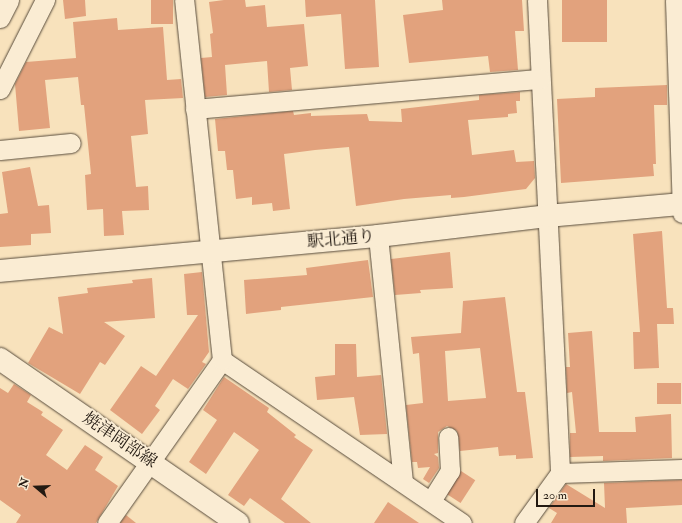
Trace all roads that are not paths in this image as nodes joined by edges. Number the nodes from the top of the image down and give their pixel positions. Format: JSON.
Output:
{"nodes":[{"id":1,"x":9,"y":0,"type":"edge"},
{"id":2,"x":44,"y":0,"type":"edge"},
{"id":3,"x":184,"y":0,"type":"edge"},
{"id":4,"x":537,"y":0,"type":"edge"},
{"id":5,"x":674,"y":0,"type":"edge"},
{"id":6,"x":0,"y":18,"type":"edge"},
{"id":7,"x":540,"y":79,"type":"junction"},
{"id":8,"x":0,"y":89,"type":"edge"},
{"id":9,"x":195,"y":109,"type":"junction"},
{"id":10,"x":72,"y":143,"type":"dead end"},
{"id":11,"x":0,"y":150,"type":"edge"},
{"id":12,"x":682,"y":204,"type":"edge"},
{"id":13,"x":682,"y":213,"type":"edge"},
{"id":14,"x":546,"y":216,"type":"junction"},
{"id":15,"x":378,"y":236,"type":"junction"},
{"id":16,"x":209,"y":250,"type":"junction"},
{"id":17,"x":0,"y":271,"type":"edge"},
{"id":18,"x":0,"y":359,"type":"edge"},
{"id":19,"x":222,"y":360,"type":"junction"},
{"id":20,"x":448,"y":437,"type":"dead end"},
{"id":21,"x":151,"y":461,"type":"junction"},
{"id":22,"x":682,"y":469,"type":"edge"},
{"id":23,"x":560,"y":472,"type":"junction"},
{"id":24,"x":403,"y":481,"type":"junction"},
{"id":25,"x":431,"y":501,"type":"junction"},
{"id":26,"x":107,"y":523,"type":"edge"},
{"id":27,"x":238,"y":523,"type":"edge"},
{"id":28,"x":462,"y":523,"type":"edge"},
{"id":29,"x":524,"y":523,"type":"edge"}],
"edges":[{"from":1,"to":6,"type":"street"},
{"from":2,"to":8,"type":"street"},
{"from":3,"to":9,"type":"street"},
{"from":4,"to":7,"type":"street"},
{"from":5,"to":12,"type":"street"},
{"from":7,"to":9,"type":"street"},
{"from":7,"to":14,"type":"street"},
{"from":9,"to":16,"type":"street"},
{"from":10,"to":11,"type":"street"},
{"from":12,"to":13,"type":"street"},
{"from":12,"to":14,"type":"street","name":"駅北通り"},
{"from":14,"to":15,"type":"street","name":"駅北通り"},
{"from":14,"to":23,"type":"street"},
{"from":15,"to":16,"type":"street","name":"駅北通り"},
{"from":15,"to":24,"type":"street"},
{"from":16,"to":17,"type":"street","name":"駅北通り"},
{"from":16,"to":19,"type":"street"},
{"from":18,"to":21,"type":"street","name":"焼津岡部線"},
{"from":19,"to":21,"type":"street"},
{"from":19,"to":24,"type":"street"},
{"from":20,"to":25,"type":"street"},
{"from":21,"to":26,"type":"street"},
{"from":21,"to":27,"type":"street","name":"焼津岡部線"},
{"from":22,"to":23,"type":"street"},
{"from":23,"to":29,"type":"street"},
{"from":24,"to":25,"type":"street"},
{"from":25,"to":28,"type":"street"}]}
